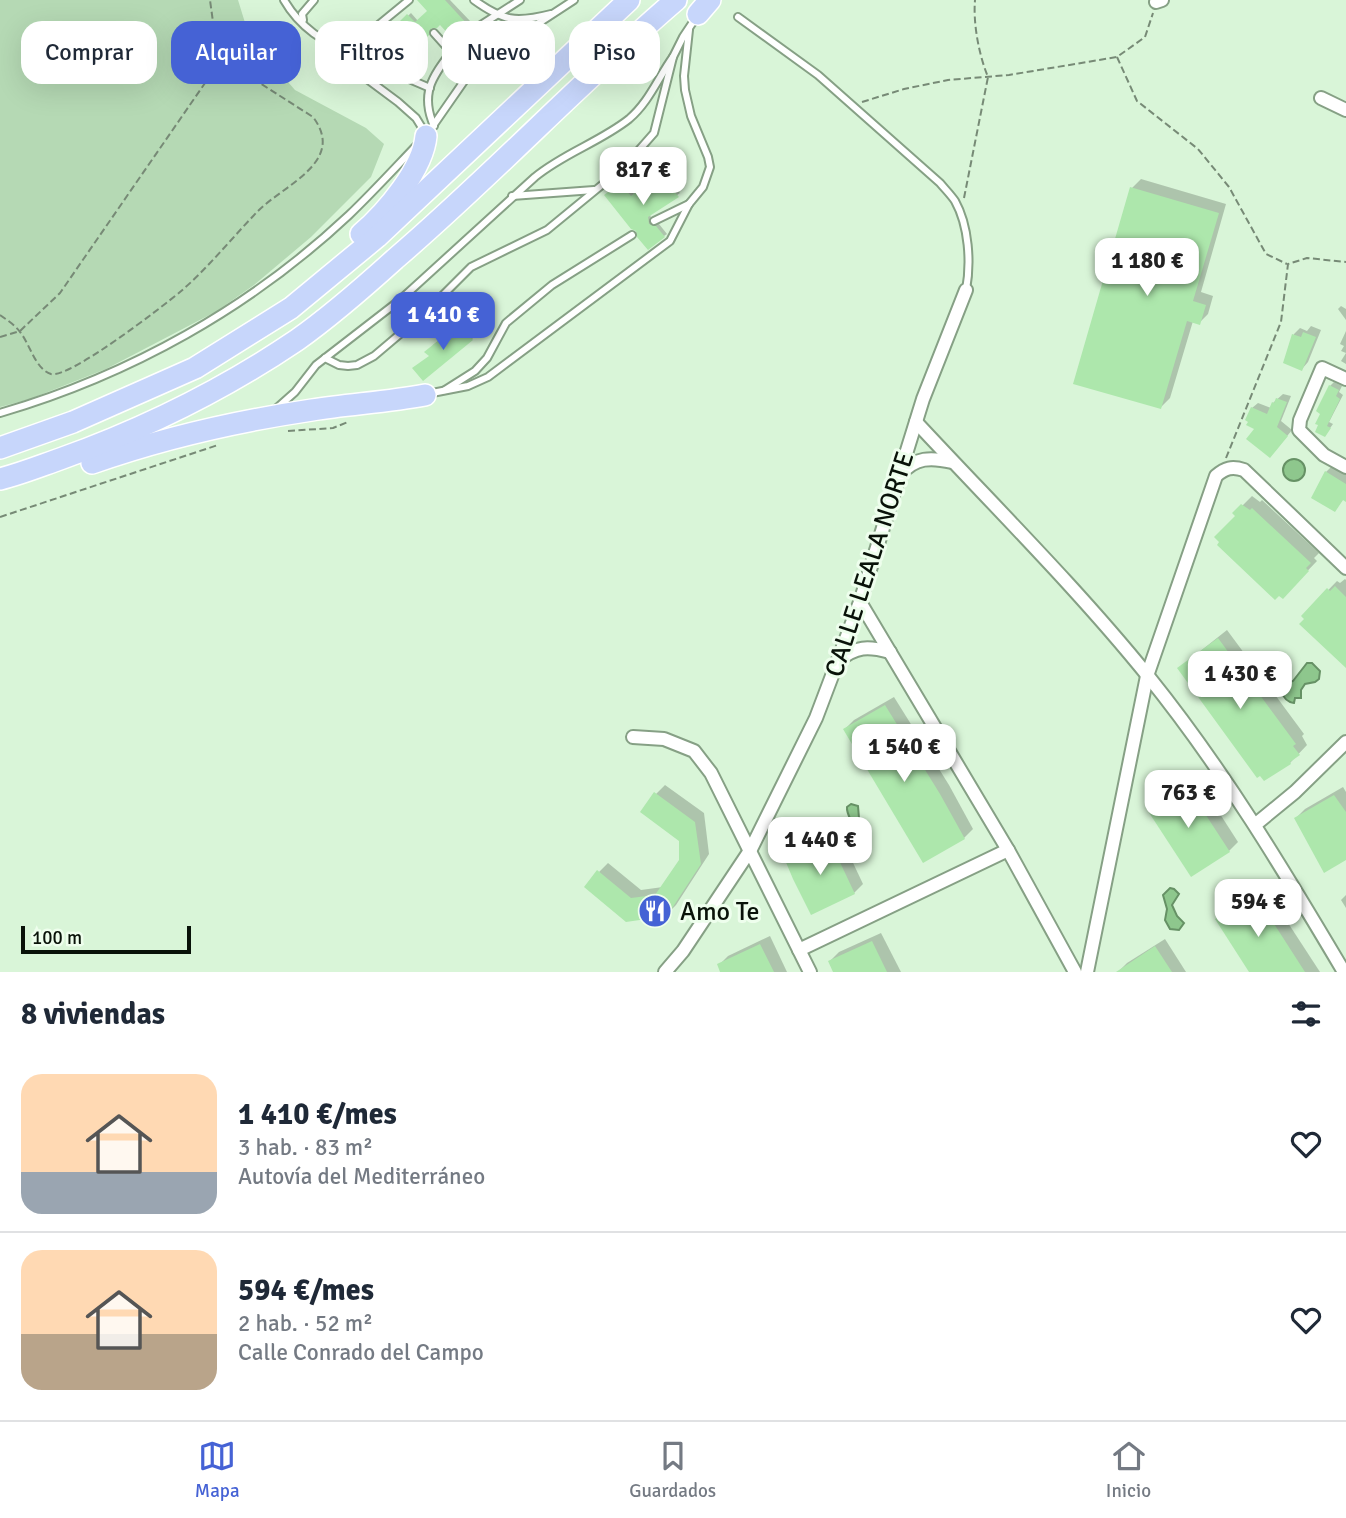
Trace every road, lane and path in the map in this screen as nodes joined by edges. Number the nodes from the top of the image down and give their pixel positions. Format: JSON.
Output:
{"nodes":[{"id":1,"x":209,"y":0,"type":"edge"},
{"id":2,"x":284,"y":0,"type":"edge"},
{"id":3,"x":314,"y":0,"type":"edge"},
{"id":4,"x":409,"y":0,"type":"edge"},
{"id":5,"x":474,"y":0,"type":"edge"},
{"id":6,"x":520,"y":0,"type":"edge"},
{"id":7,"x":574,"y":0,"type":"edge"},
{"id":8,"x":629,"y":0,"type":"edge"},
{"id":9,"x":676,"y":0,"type":"edge"},
{"id":10,"x":975,"y":0,"type":"edge"},
{"id":11,"x":1159,"y":1,"type":"edge"},
{"id":12,"x":556,"y":12,"type":"junction"},
{"id":13,"x":699,"y":13,"type":"edge"},
{"id":14,"x":495,"y":15,"type":"junction"},
{"id":15,"x":738,"y":17,"type":"dead end"},
{"id":16,"x":212,"y":21,"type":"edge"},
{"id":17,"x":383,"y":21,"type":"edge"},
{"id":18,"x":486,"y":21,"type":"edge"},
{"id":19,"x":303,"y":22,"type":"junction"},
{"id":20,"x":434,"y":33,"type":"dead end"},
{"id":21,"x":315,"y":35,"type":"edge"},
{"id":22,"x":442,"y":41,"type":"edge"},
{"id":23,"x":673,"y":57,"type":"junction"},
{"id":24,"x":1117,"y":57,"type":"junction"},
{"id":25,"x":442,"y":63,"type":"edge"},
{"id":26,"x":988,"y":77,"type":"junction"},
{"id":27,"x":204,"y":84,"type":"edge"},
{"id":28,"x":259,"y":84,"type":"edge"},
{"id":29,"x":373,"y":84,"type":"edge"},
{"id":30,"x":420,"y":84,"type":"edge"},
{"id":31,"x":429,"y":88,"type":"junction"},
{"id":32,"x":1321,"y":98,"type":"dead end"},
{"id":33,"x":850,"y":105,"type":"junction"},
{"id":34,"x":1346,"y":110,"type":"edge"},
{"id":35,"x":430,"y":131,"type":"junction"},
{"id":36,"x":595,"y":190,"type":"junction"},
{"id":37,"x":512,"y":195,"type":"junction"},
{"id":38,"x":690,"y":204,"type":"junction"},
{"id":39,"x":959,"y":214,"type":"junction"},
{"id":40,"x":654,"y":221,"type":"dead end"},
{"id":41,"x":632,"y":235,"type":"dead end"},
{"id":42,"x":1346,"y":262,"type":"edge"},
{"id":43,"x":1287,"y":264,"type":"junction"},
{"id":44,"x":966,"y":290,"type":"joint"},
{"id":45,"x":0,"y":315,"type":"edge"},
{"id":46,"x":20,"y":331,"type":"junction"},
{"id":47,"x":0,"y":337,"type":"edge"},
{"id":48,"x":236,"y":342,"type":"junction"},
{"id":49,"x":325,"y":358,"type":"junction"},
{"id":50,"x":1346,"y":379,"type":"edge"},
{"id":51,"x":434,"y":393,"type":"junction"},
{"id":52,"x":0,"y":413,"type":"edge"},
{"id":53,"x":251,"y":421,"type":"junction"},
{"id":54,"x":916,"y":422,"type":"junction"},
{"id":55,"x":0,"y":448,"type":"edge"},
{"id":56,"x":200,"y":452,"type":"dead end"},
{"id":57,"x":952,"y":462,"type":"junction"},
{"id":58,"x":1346,"y":467,"type":"edge"},
{"id":59,"x":1224,"y":469,"type":"junction"},
{"id":60,"x":898,"y":478,"type":"junction"},
{"id":61,"x":2,"y":479,"type":"edge"},
{"id":62,"x":0,"y":517,"type":"edge"},
{"id":63,"x":1346,"y":568,"type":"edge"},
{"id":64,"x":860,"y":602,"type":"junction"},
{"id":65,"x":890,"y":652,"type":"junction"},
{"id":66,"x":838,"y":661,"type":"junction"},
{"id":67,"x":1147,"y":676,"type":"junction"},
{"id":68,"x":633,"y":737,"type":"dead end"},
{"id":69,"x":1346,"y":742,"type":"edge"},
{"id":70,"x":1256,"y":824,"type":"junction"},
{"id":71,"x":751,"y":849,"type":"junction"},
{"id":72,"x":1008,"y":850,"type":"junction"},
{"id":73,"x":799,"y":950,"type":"junction"},
{"id":74,"x":665,"y":972,"type":"edge"},
{"id":75,"x":810,"y":972,"type":"edge"},
{"id":76,"x":1075,"y":972,"type":"edge"},
{"id":77,"x":1087,"y":972,"type":"edge"},
{"id":78,"x":1344,"y":972,"type":"edge"}],
"edges":[{"from":1,"to":16,"type":"path"},
{"from":2,"to":19,"type":"lane"},
{"from":3,"to":19,"type":"lane"},
{"from":4,"to":17,"type":"lane"},
{"from":5,"to":14,"type":"lane"},
{"from":6,"to":14,"type":"lane"},
{"from":7,"to":12,"type":"lane"},
{"from":8,"to":48,"type":"highway"},
{"from":9,"to":61,"type":"highway"},
{"from":10,"to":26,"type":"path"},
{"from":11,"to":24,"type":"path"},
{"from":12,"to":14,"type":"lane"},
{"from":12,"to":35,"type":"lane"},
{"from":13,"to":23,"type":"lane"},
{"from":13,"to":38,"type":"lane"},
{"from":14,"to":18,"type":"lane"},
{"from":15,"to":33,"type":"lane"},
{"from":19,"to":21,"type":"lane"},
{"from":20,"to":22,"type":"lane"},
{"from":23,"to":36,"type":"lane"},
{"from":23,"to":37,"type":"lane"},
{"from":24,"to":26,"type":"path"},
{"from":24,"to":43,"type":"path"},
{"from":25,"to":31,"type":"lane"},
{"from":26,"to":33,"type":"path"},
{"from":26,"to":39,"type":"path"},
{"from":27,"to":46,"type":"path"},
{"from":28,"to":46,"type":"path"},
{"from":29,"to":35,"type":"lane"},
{"from":30,"to":31,"type":"lane"},
{"from":31,"to":35,"type":"lane"},
{"from":32,"to":34,"type":"street"},
{"from":33,"to":39,"type":"lane"},
{"from":35,"to":48,"type":"highway"},
{"from":35,"to":52,"type":"lane"},
{"from":36,"to":37,"type":"lane"},
{"from":36,"to":49,"type":"lane"},
{"from":37,"to":49,"type":"lane"},
{"from":38,"to":40,"type":"lane"},
{"from":38,"to":51,"type":"lane"},
{"from":39,"to":44,"type":"lane"},
{"from":41,"to":51,"type":"lane"},
{"from":42,"to":43,"type":"path"},
{"from":43,"to":59,"type":"path"},
{"from":44,"to":54,"type":"street","name":"CALLE LEALA NORTE"},
{"from":45,"to":46,"type":"path"},
{"from":46,"to":47,"type":"path"},
{"from":48,"to":55,"type":"highway"},
{"from":49,"to":53,"type":"lane"},
{"from":50,"to":58,"type":"street"},
{"from":51,"to":53,"type":"highway"},
{"from":53,"to":61,"type":"highway"},
{"from":54,"to":57,"type":"street"},
{"from":54,"to":60,"type":"street","name":"CALLE LEALA NORTE"},
{"from":56,"to":62,"type":"path"},
{"from":57,"to":60,"type":"street"},
{"from":57,"to":67,"type":"street"},
{"from":59,"to":63,"type":"street"},
{"from":59,"to":67,"type":"street"},
{"from":60,"to":64,"type":"street","name":"CALLE LEALA NORTE"},
{"from":64,"to":65,"type":"street"},
{"from":64,"to":66,"type":"street","name":"CALLE LEALA NORTE"},
{"from":65,"to":66,"type":"street"},
{"from":65,"to":72,"type":"street"},
{"from":66,"to":71,"type":"street","name":"CALLE LEALA NORTE"},
{"from":67,"to":70,"type":"street"},
{"from":67,"to":77,"type":"street"},
{"from":68,"to":71,"type":"street"},
{"from":69,"to":70,"type":"street"},
{"from":70,"to":78,"type":"street"},
{"from":71,"to":73,"type":"street"},
{"from":71,"to":74,"type":"street","name":"CALLE LEALA NORTE"},
{"from":72,"to":73,"type":"street"},
{"from":72,"to":76,"type":"street"},
{"from":73,"to":75,"type":"street"}]}
